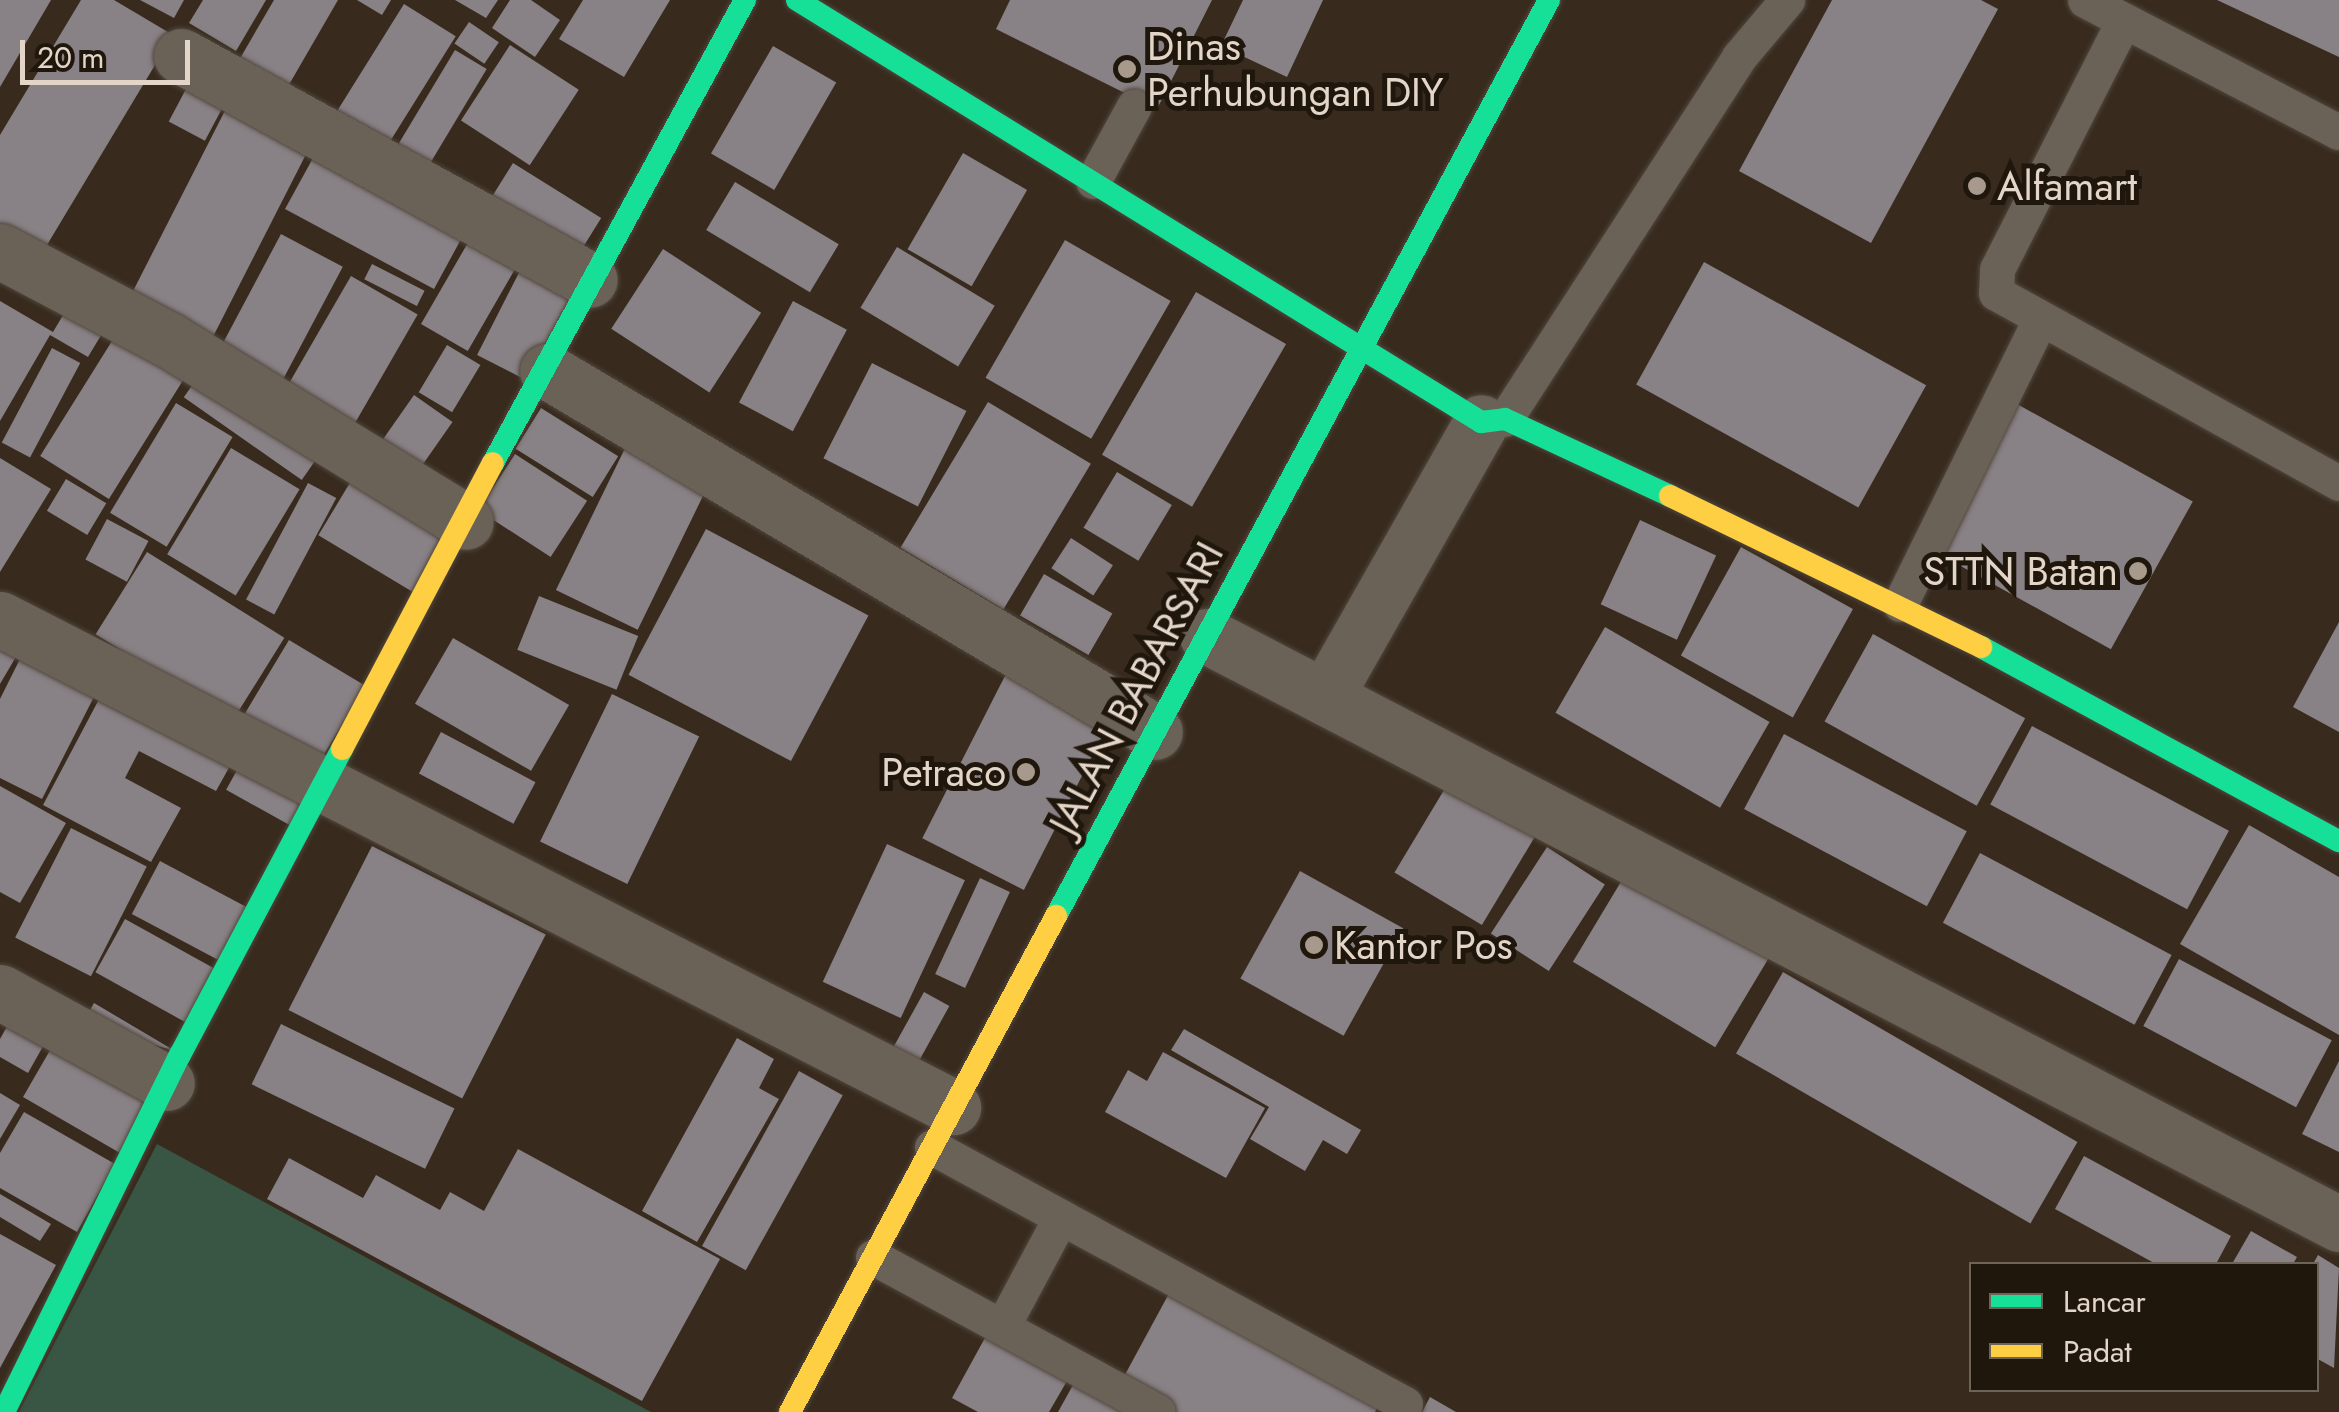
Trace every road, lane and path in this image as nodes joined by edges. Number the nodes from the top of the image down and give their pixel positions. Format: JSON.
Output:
{"nodes":[{"id":1,"x":745,"y":0,"type":"edge"},
{"id":2,"x":797,"y":0,"type":"edge"},
{"id":3,"x":1549,"y":0,"type":"edge"},
{"id":4,"x":1787,"y":0,"type":"edge"},
{"id":5,"x":2085,"y":0,"type":"edge"},
{"id":6,"x":2124,"y":22,"type":"junction"},
{"id":7,"x":180,"y":56,"type":"dead end"},
{"id":8,"x":1134,"y":106,"type":"dead end"},
{"id":9,"x":2339,"y":132,"type":"edge"},
{"id":10,"x":1093,"y":182,"type":"junction"},
{"id":11,"x":0,"y":251,"type":"edge"},
{"id":12,"x":590,"y":280,"type":"junction"},
{"id":13,"x":2040,"y":319,"type":"junction"},
{"id":14,"x":1361,"y":348,"type":"junction"},
{"id":15,"x":547,"y":370,"type":"junction"},
{"id":16,"x":1493,"y":420,"type":"junction"},
{"id":17,"x":2339,"y":483,"type":"edge"},
{"id":18,"x":466,"y":522,"type":"junction"},
{"id":19,"x":1900,"y":604,"type":"junction"},
{"id":20,"x":0,"y":619,"type":"edge"},
{"id":21,"x":1207,"y":636,"type":"junction"},
{"id":22,"x":1325,"y":697,"type":"junction"},
{"id":23,"x":1155,"y":732,"type":"junction"},
{"id":24,"x":323,"y":790,"type":"junction"},
{"id":25,"x":2339,"y":841,"type":"edge"},
{"id":26,"x":0,"y":992,"type":"edge"},
{"id":27,"x":166,"y":1083,"type":"junction"},
{"id":28,"x":943,"y":1127,"type":"junction"},
{"id":29,"x":1061,"y":1217,"type":"junction"},
{"id":30,"x":2339,"y":1224,"type":"edge"},
{"id":31,"x":873,"y":1257,"type":"junction"},
{"id":32,"x":1002,"y":1327,"type":"junction"},
{"id":33,"x":4,"y":1412,"type":"edge"},
{"id":34,"x":790,"y":1412,"type":"edge"},
{"id":35,"x":1158,"y":1412,"type":"edge"},
{"id":36,"x":1400,"y":1412,"type":"edge"}],
"edges":[{"from":1,"to":12,"type":"street"},
{"from":2,"to":10,"type":"street"},
{"from":3,"to":14,"type":"street","name":"JALAN BABARSARI"},
{"from":4,"to":16,"type":"lane"},
{"from":5,"to":6,"type":"lane"},
{"from":6,"to":9,"type":"lane"},
{"from":6,"to":13,"type":"lane"},
{"from":7,"to":12,"type":"street"},
{"from":8,"to":10,"type":"lane"},
{"from":10,"to":14,"type":"street"},
{"from":11,"to":18,"type":"street"},
{"from":12,"to":15,"type":"street"},
{"from":13,"to":17,"type":"lane"},
{"from":13,"to":19,"type":"lane"},
{"from":14,"to":16,"type":"street"},
{"from":14,"to":21,"type":"street","name":"JALAN BABARSARI"},
{"from":15,"to":18,"type":"street"},
{"from":15,"to":23,"type":"street"},
{"from":16,"to":19,"type":"street"},
{"from":16,"to":22,"type":"street"},
{"from":18,"to":24,"type":"street"},
{"from":19,"to":25,"type":"street"},
{"from":20,"to":24,"type":"street"},
{"from":21,"to":22,"type":"street"},
{"from":21,"to":23,"type":"street","name":"JALAN BABARSARI"},
{"from":22,"to":30,"type":"street"},
{"from":23,"to":28,"type":"street","name":"JALAN BABARSARI"},
{"from":24,"to":27,"type":"street"},
{"from":24,"to":28,"type":"street"},
{"from":26,"to":27,"type":"street"},
{"from":27,"to":33,"type":"street"},
{"from":28,"to":29,"type":"lane"},
{"from":28,"to":31,"type":"street","name":"JALAN BABARSARI"},
{"from":29,"to":32,"type":"lane"},
{"from":29,"to":36,"type":"lane"},
{"from":31,"to":32,"type":"lane"},
{"from":31,"to":34,"type":"street","name":"JALAN BABARSARI"},
{"from":32,"to":35,"type":"lane"}]}
